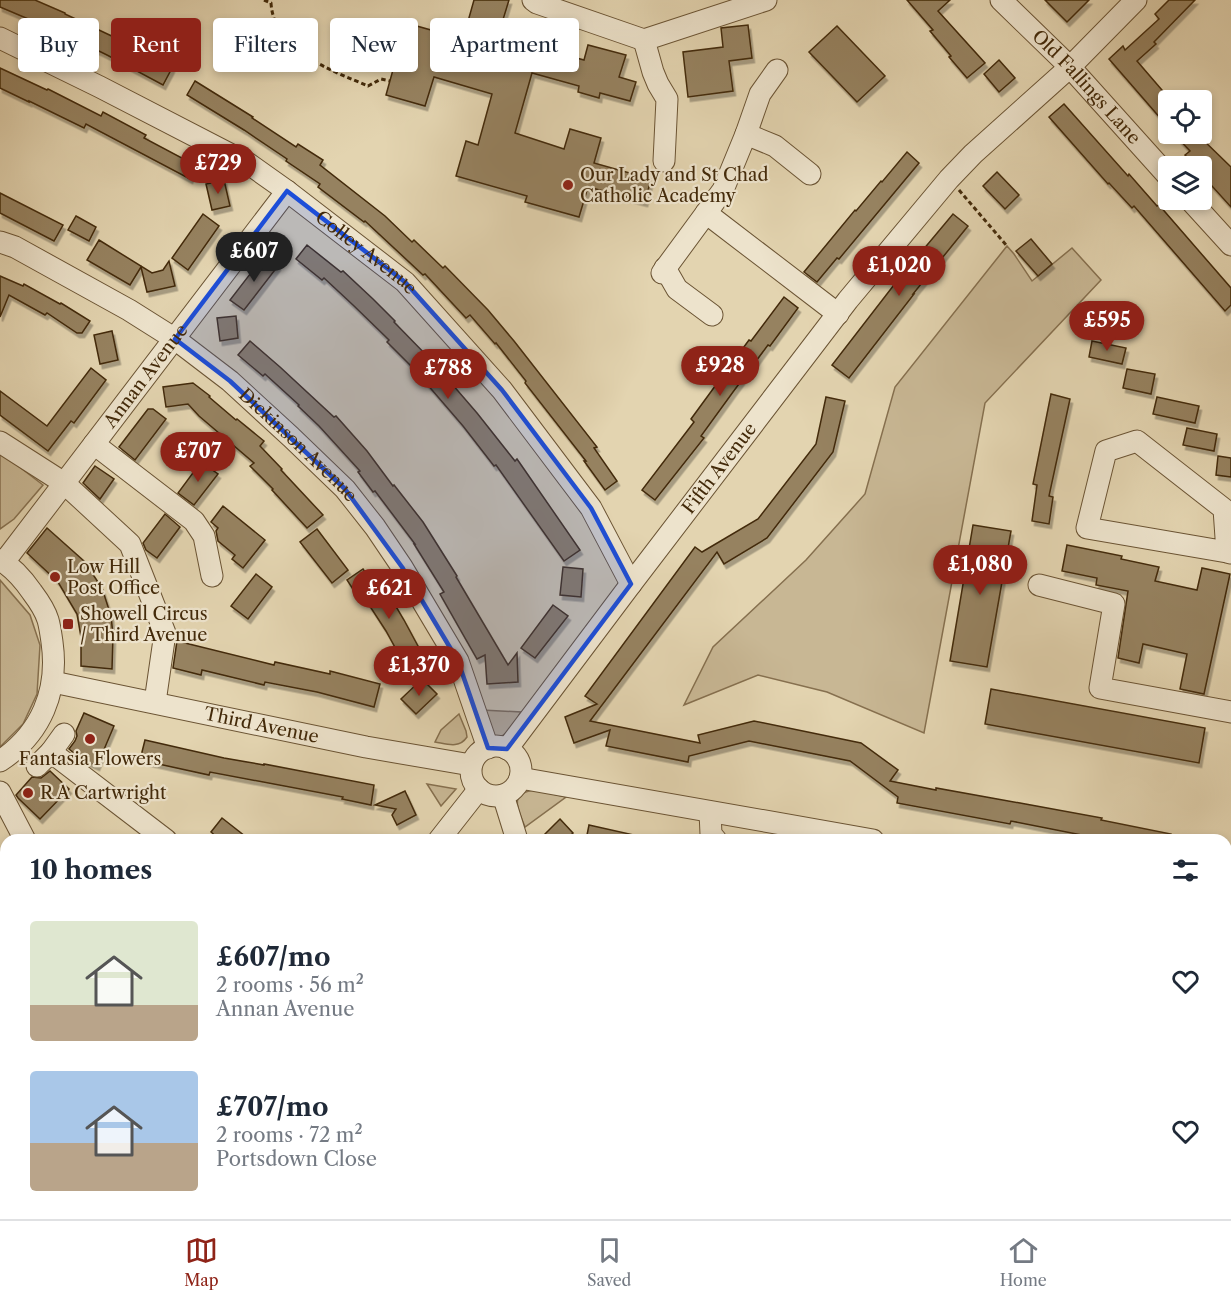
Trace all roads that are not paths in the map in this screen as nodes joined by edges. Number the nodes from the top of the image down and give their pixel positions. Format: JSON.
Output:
{"nodes":[{"id":1,"x":533,"y":0,"type":"edge"},
{"id":2,"x":766,"y":0,"type":"edge"},
{"id":3,"x":1001,"y":0,"type":"edge"},
{"id":4,"x":1136,"y":0,"type":"edge"},
{"id":5,"x":0,"y":38,"type":"edge"},
{"id":6,"x":644,"y":40,"type":"junction"},
{"id":7,"x":1070,"y":67,"type":"junction"},
{"id":8,"x":777,"y":70,"type":"dead end"},
{"id":9,"x":746,"y":134,"type":"junction"},
{"id":10,"x":664,"y":161,"type":"dead end"},
{"id":11,"x":1158,"y":165,"type":"edge"},
{"id":12,"x":810,"y":174,"type":"dead end"},
{"id":13,"x":287,"y":191,"type":"junction"},
{"id":14,"x":1199,"y":210,"type":"edge"},
{"id":15,"x":706,"y":213,"type":"junction"},
{"id":16,"x":0,"y":242,"type":"edge"},
{"id":17,"x":1231,"y":245,"type":"edge"},
{"id":18,"x":838,"y":314,"type":"junction"},
{"id":19,"x":712,"y":315,"type":"dead end"},
{"id":20,"x":175,"y":339,"type":"junction"},
{"id":21,"x":0,"y":442,"type":"edge"},
{"id":22,"x":94,"y":444,"type":"junction"},
{"id":23,"x":64,"y":483,"type":"junction"},
{"id":24,"x":1229,"y":552,"type":"edge"},
{"id":25,"x":2,"y":561,"type":"edge"},
{"id":26,"x":212,"y":576,"type":"dead end"},
{"id":27,"x":631,"y":584,"type":"junction"},
{"id":28,"x":1039,"y":585,"type":"dead end"},
{"id":29,"x":53,"y":682,"type":"junction"},
{"id":30,"x":155,"y":702,"type":"junction"},
{"id":31,"x":1231,"y":711,"type":"edge"},
{"id":32,"x":64,"y":734,"type":"dead end"},
{"id":33,"x":498,"y":749,"type":"junction"},
{"id":34,"x":0,"y":761,"type":"edge"},
{"id":35,"x":471,"y":765,"type":"junction"},
{"id":36,"x":519,"y":778,"type":"junction"},
{"id":37,"x":478,"y":789,"type":"junction"},
{"id":38,"x":0,"y":792,"type":"edge"},
{"id":39,"x":503,"y":795,"type":"junction"},
{"id":40,"x":710,"y":812,"type":"junction"},
{"id":41,"x":22,"y":834,"type":"edge"},
{"id":42,"x":157,"y":834,"type":"edge"},
{"id":43,"x":444,"y":834,"type":"edge"},
{"id":44,"x":515,"y":834,"type":"edge"},
{"id":45,"x":711,"y":834,"type":"edge"},
{"id":46,"x":838,"y":834,"type":"edge"}],
"edges":[{"from":1,"to":6,"type":"street"},
{"from":2,"to":6,"type":"street"},
{"from":3,"to":7,"type":"street","name":"Old Fallings Lane"},
{"from":4,"to":7,"type":"street","name":"Fifth Avenue"},
{"from":5,"to":13,"type":"street","name":"Colley Avenue"},
{"from":6,"to":10,"type":"street"},
{"from":7,"to":11,"type":"street","name":"Old Fallings Lane"},
{"from":7,"to":18,"type":"street","name":"Fifth Avenue"},
{"from":8,"to":9,"type":"street"},
{"from":9,"to":12,"type":"street"},
{"from":9,"to":15,"type":"street"},
{"from":13,"to":20,"type":"street","name":"Annan Avenue"},
{"from":13,"to":27,"type":"street","name":"Colley Avenue"},
{"from":14,"to":17,"type":"street"},
{"from":15,"to":18,"type":"street"},
{"from":15,"to":19,"type":"street"},
{"from":16,"to":20,"type":"street","name":"Dickinson Avenue"},
{"from":18,"to":27,"type":"street","name":"Fifth Avenue"},
{"from":20,"to":22,"type":"street","name":"Annan Avenue"},
{"from":20,"to":33,"type":"street","name":"Dickinson Avenue"},
{"from":21,"to":23,"type":"street"},
{"from":22,"to":23,"type":"street","name":"Annan Avenue"},
{"from":22,"to":26,"type":"street"},
{"from":23,"to":25,"type":"street","name":"Annan Avenue"},
{"from":23,"to":30,"type":"street"},
{"from":24,"to":24,"type":"street"},
{"from":25,"to":29,"type":"street"},
{"from":27,"to":33,"type":"street","name":"Fifth Avenue"},
{"from":28,"to":31,"type":"street"},
{"from":29,"to":30,"type":"street","name":"Third Avenue"},
{"from":29,"to":34,"type":"street"},
{"from":30,"to":35,"type":"street","name":"Third Avenue"},
{"from":32,"to":42,"type":"street"},
{"from":33,"to":35,"type":"street"},
{"from":33,"to":36,"type":"street"},
{"from":35,"to":37,"type":"street"},
{"from":36,"to":39,"type":"street"},
{"from":36,"to":40,"type":"street"},
{"from":37,"to":39,"type":"street"},
{"from":37,"to":43,"type":"street"},
{"from":38,"to":41,"type":"street"},
{"from":39,"to":44,"type":"street"},
{"from":40,"to":45,"type":"street"},
{"from":40,"to":46,"type":"street"}]}
